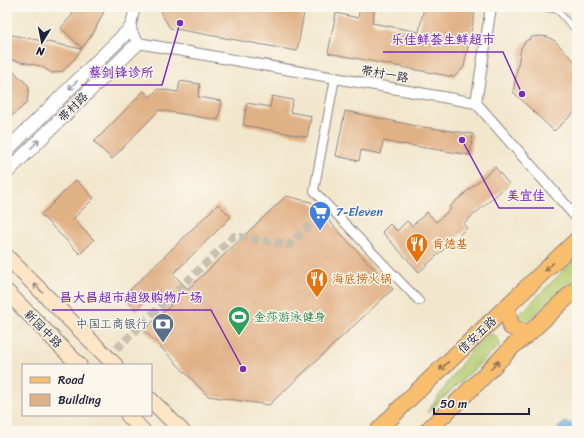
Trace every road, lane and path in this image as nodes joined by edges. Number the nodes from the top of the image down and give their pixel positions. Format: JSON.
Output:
{"nodes":[{"id":1,"x":135,"y":7,"type":"edge"},
{"id":2,"x":491,"y":7,"type":"edge"},
{"id":3,"x":537,"y":7,"type":"edge"},
{"id":4,"x":130,"y":28,"type":"junction"},
{"id":5,"x":577,"y":32,"type":"edge"},
{"id":6,"x":138,"y":43,"type":"junction"},
{"id":7,"x":335,"y":78,"type":"junction"},
{"id":8,"x":476,"y":103,"type":"junction"},
{"id":9,"x":7,"y":150,"type":"edge"},
{"id":10,"x":7,"y":172,"type":"edge"},
{"id":11,"x":577,"y":218,"type":"edge"},
{"id":12,"x":577,"y":240,"type":"edge"},
{"id":13,"x":7,"y":257,"type":"edge"},
{"id":14,"x":577,"y":288,"type":"edge"},
{"id":15,"x":7,"y":292,"type":"edge"},
{"id":16,"x":419,"y":301,"type":"dead end"},
{"id":17,"x":507,"y":307,"type":"junction"},
{"id":18,"x":528,"y":334,"type":"junction"},
{"id":19,"x":77,"y":364,"type":"edge"},
{"id":20,"x":114,"y":364,"type":"edge"},
{"id":21,"x":152,"y":401,"type":"edge"},
{"id":22,"x":129,"y":416,"type":"edge"},
{"id":23,"x":143,"y":431,"type":"edge"},
{"id":24,"x":182,"y":431,"type":"edge"},
{"id":25,"x":378,"y":431,"type":"edge"},
{"id":26,"x":427,"y":431,"type":"edge"}],
"edges":[{"from":1,"to":4,"type":"street"},
{"from":2,"to":8,"type":"street"},
{"from":3,"to":5,"type":"lane"},
{"from":4,"to":6,"type":"street"},
{"from":4,"to":9,"type":"street","name":"带村路","one_way":true},
{"from":6,"to":7,"type":"street","name":"带村一路"},
{"from":10,"to":6,"type":"street","name":"带村路","one_way":true},
{"from":7,"to":8,"type":"street","name":"带村一路"},
{"from":7,"to":16,"type":"street"},
{"from":8,"to":11,"type":"street"},
{"from":12,"to":17,"type":"main road","name":"信安五路","one_way":true},
{"from":20,"to":13,"type":"main road","one_way":true},
{"from":14,"to":18,"type":"main road"},
{"from":15,"to":19,"type":"main road","name":"新园中路"},
{"from":17,"to":18,"type":"main road"},
{"from":17,"to":25,"type":"main road","name":"信安五路","one_way":true},
{"from":26,"to":18,"type":"main road","one_way":true},
{"from":21,"to":24,"type":"main road"},
{"from":22,"to":23,"type":"main road"}]}
